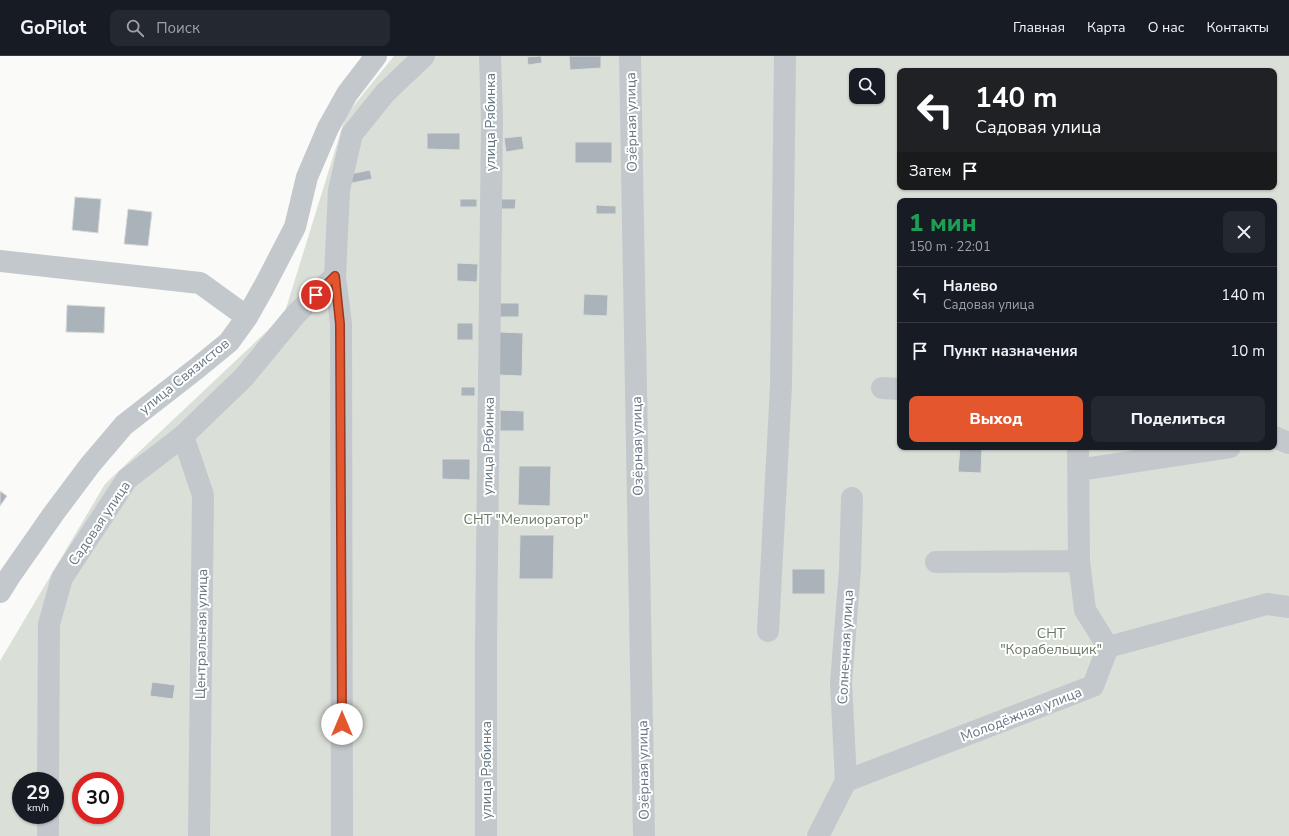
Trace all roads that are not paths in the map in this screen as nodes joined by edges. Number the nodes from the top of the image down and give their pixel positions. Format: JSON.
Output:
{"nodes":[{"id":1,"x":376,"y":56,"type":"edge"},
{"id":2,"x":424,"y":56,"type":"edge"},
{"id":3,"x":490,"y":56,"type":"edge"},
{"id":4,"x":630,"y":56,"type":"edge"},
{"id":5,"x":785,"y":56,"type":"edge"},
{"id":6,"x":0,"y":261,"type":"edge"},
{"id":7,"x":335,"y":276,"type":"junction"},
{"id":8,"x":247,"y":317,"type":"junction"},
{"id":9,"x":183,"y":436,"type":"junction"},
{"id":10,"x":1078,"y":450,"type":"edge"},
{"id":11,"x":1210,"y":450,"type":"edge"},
{"id":12,"x":1078,"y":470,"type":"junction"},
{"id":13,"x":852,"y":498,"type":"dead end"},
{"id":14,"x":1079,"y":561,"type":"junction"},
{"id":15,"x":936,"y":562,"type":"dead end"},
{"id":16,"x":0,"y":592,"type":"edge"},
{"id":17,"x":1289,"y":608,"type":"edge"},
{"id":18,"x":768,"y":631,"type":"dead end"},
{"id":19,"x":1108,"y":647,"type":"junction"},
{"id":20,"x":48,"y":772,"type":"edge"},
{"id":21,"x":846,"y":781,"type":"junction"},
{"id":22,"x":48,"y":824,"type":"edge"},
{"id":23,"x":48,"y":836,"type":"edge"},
{"id":24,"x":199,"y":836,"type":"edge"},
{"id":25,"x":342,"y":836,"type":"edge"},
{"id":26,"x":486,"y":836,"type":"edge"},
{"id":27,"x":644,"y":836,"type":"edge"},
{"id":28,"x":818,"y":836,"type":"edge"}],
"edges":[{"from":1,"to":8,"type":"street","name":"улица Связистов"},
{"from":2,"to":7,"type":"street"},
{"from":3,"to":26,"type":"street","name":"улица Рябинка"},
{"from":4,"to":27,"type":"street","name":"Озёрная улица"},
{"from":5,"to":18,"type":"street"},
{"from":6,"to":8,"type":"street"},
{"from":7,"to":9,"type":"street","name":"Садовая улица"},
{"from":7,"to":25,"type":"street"},
{"from":8,"to":16,"type":"street","name":"улица Связистов"},
{"from":9,"to":20,"type":"street","name":"Садовая улица"},
{"from":9,"to":24,"type":"street","name":"Центральная улица"},
{"from":10,"to":12,"type":"street"},
{"from":11,"to":12,"type":"street"},
{"from":12,"to":14,"type":"street"},
{"from":13,"to":21,"type":"street","name":"Солнечная улица"},
{"from":14,"to":15,"type":"street"},
{"from":14,"to":19,"type":"street"},
{"from":17,"to":19,"type":"street"},
{"from":19,"to":21,"type":"street","name":"Молодёжная улица"},
{"from":21,"to":28,"type":"street"},
{"from":22,"to":23,"type":"street"}]}
